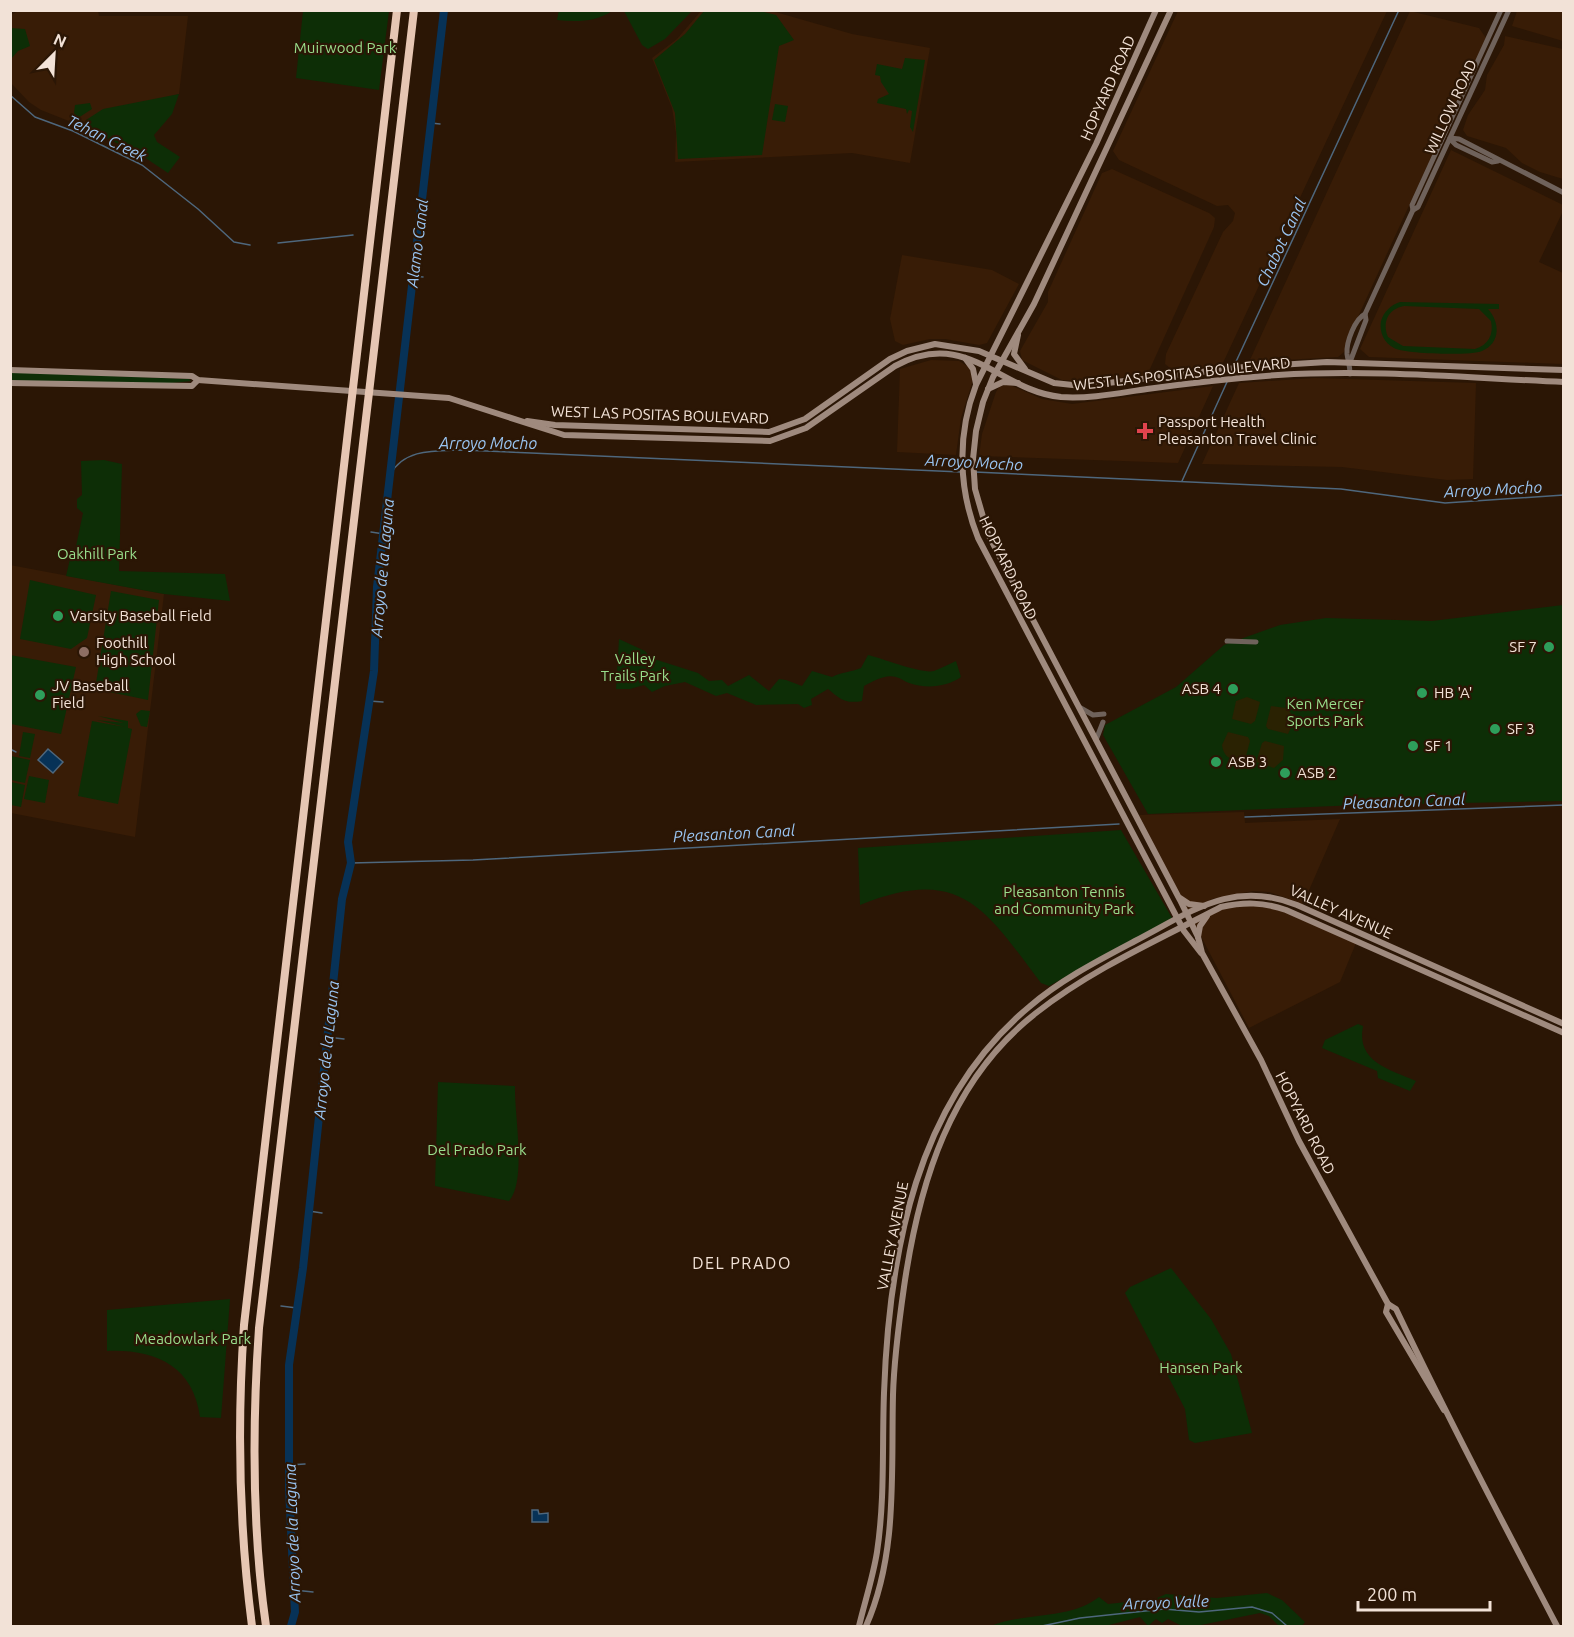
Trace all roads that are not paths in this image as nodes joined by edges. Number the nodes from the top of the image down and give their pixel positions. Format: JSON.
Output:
{"nodes":[{"id":1,"x":397,"y":10,"type":"edge"},
{"id":2,"x":414,"y":10,"type":"edge"},
{"id":3,"x":1156,"y":10,"type":"edge"},
{"id":4,"x":1171,"y":10,"type":"edge"},
{"id":5,"x":1501,"y":10,"type":"edge"},
{"id":6,"x":1509,"y":10,"type":"edge"},
{"id":7,"x":1447,"y":137,"type":"junction"},
{"id":8,"x":1563,"y":193,"type":"edge"},
{"id":9,"x":1019,"y":330,"type":"junction"},
{"id":10,"x":991,"y":356,"type":"junction"},
{"id":11,"x":965,"y":358,"type":"junction"},
{"id":12,"x":1002,"y":361,"type":"junction"},
{"id":13,"x":1350,"y":362,"type":"junction"},
{"id":14,"x":986,"y":366,"type":"junction"},
{"id":15,"x":10,"y":370,"type":"edge"},
{"id":16,"x":1563,"y":370,"type":"edge"},
{"id":17,"x":996,"y":371,"type":"junction"},
{"id":18,"x":1027,"y":372,"type":"junction"},
{"id":19,"x":1350,"y":374,"type":"junction"},
{"id":20,"x":198,"y":380,"type":"junction"},
{"id":21,"x":1563,"y":382,"type":"edge"},
{"id":22,"x":10,"y":383,"type":"edge"},
{"id":23,"x":1023,"y":384,"type":"junction"},
{"id":24,"x":976,"y":385,"type":"junction"},
{"id":25,"x":987,"y":390,"type":"junction"},
{"id":26,"x":515,"y":419,"type":"junction"},
{"id":27,"x":1227,"y":641,"type":"dead end"},
{"id":28,"x":1256,"y":642,"type":"dead end"},
{"id":29,"x":1079,"y":708,"type":"junction"},
{"id":30,"x":1104,"y":714,"type":"dead end"},
{"id":31,"x":1103,"y":722,"type":"dead end"},
{"id":32,"x":1096,"y":740,"type":"junction"},
{"id":33,"x":1178,"y":897,"type":"junction"},
{"id":34,"x":1170,"y":903,"type":"junction"},
{"id":35,"x":1204,"y":906,"type":"junction"},
{"id":36,"x":1208,"y":914,"type":"junction"},
{"id":37,"x":1187,"y":915,"type":"junction"},
{"id":38,"x":1178,"y":920,"type":"junction"},
{"id":39,"x":1191,"y":923,"type":"junction"},
{"id":40,"x":1165,"y":926,"type":"junction"},
{"id":41,"x":1182,"y":927,"type":"junction"},
{"id":42,"x":1198,"y":937,"type":"junction"},
{"id":43,"x":1162,"y":938,"type":"junction"},
{"id":44,"x":1189,"y":940,"type":"junction"},
{"id":45,"x":1202,"y":953,"type":"junction"},
{"id":46,"x":1563,"y":1024,"type":"edge"},
{"id":47,"x":1563,"y":1033,"type":"edge"},
{"id":48,"x":252,"y":1626,"type":"edge"},
{"id":49,"x":266,"y":1626,"type":"edge"},
{"id":50,"x":859,"y":1626,"type":"edge"},
{"id":51,"x":866,"y":1626,"type":"edge"},
{"id":52,"x":1557,"y":1626,"type":"edge"}],
"edges":[{"from":1,"to":48,"type":"highway"},
{"from":2,"to":49,"type":"highway"},
{"from":3,"to":10,"type":"main road","name":"HOPYARD ROAD"},
{"from":4,"to":9,"type":"main road","name":"HOPYARD ROAD"},
{"from":5,"to":7,"type":"street","name":"WILLOW ROAD"},
{"from":6,"to":7,"type":"street","name":"WILLOW ROAD"},
{"from":7,"to":8,"type":"street"},
{"from":7,"to":13,"type":"street","name":"WILLOW ROAD"},
{"from":9,"to":12,"type":"main road","name":"HOPYARD ROAD"},
{"from":9,"to":18,"type":"main road"},
{"from":10,"to":12,"type":"main road","name":"WEST LAS POSITAS BOULEVARD"},
{"from":10,"to":14,"type":"main road","name":"HOPYARD ROAD"},
{"from":10,"to":26,"type":"main road","name":"WEST LAS POSITAS BOULEVARD"},
{"from":11,"to":14,"type":"main road","name":"WEST LAS POSITAS BOULEVARD"},
{"from":11,"to":24,"type":"main road"},
{"from":11,"to":26,"type":"main road","name":"WEST LAS POSITAS BOULEVARD"},
{"from":12,"to":17,"type":"main road","name":"HOPYARD ROAD"},
{"from":12,"to":18,"type":"main road","name":"WEST LAS POSITAS BOULEVARD"},
{"from":13,"to":16,"type":"main road","name":"WEST LAS POSITAS BOULEVARD"},
{"from":13,"to":18,"type":"main road","name":"WEST LAS POSITAS BOULEVARD"},
{"from":13,"to":19,"type":"street","name":"WILLOW ROAD"},
{"from":14,"to":17,"type":"main road","name":"WEST LAS POSITAS BOULEVARD"},
{"from":14,"to":24,"type":"main road","name":"HOPYARD ROAD"},
{"from":15,"to":20,"type":"main road","name":"WEST LAS POSITAS BOULEVARD"},
{"from":17,"to":23,"type":"main road","name":"WEST LAS POSITAS BOULEVARD"},
{"from":17,"to":25,"type":"main road","name":"HOPYARD ROAD"},
{"from":19,"to":21,"type":"main road","name":"WEST LAS POSITAS BOULEVARD"},
{"from":19,"to":23,"type":"main road","name":"WEST LAS POSITAS BOULEVARD"},
{"from":20,"to":22,"type":"main road","name":"WEST LAS POSITAS BOULEVARD"},
{"from":20,"to":26,"type":"main road","name":"WEST LAS POSITAS BOULEVARD"},
{"from":23,"to":25,"type":"main road"},
{"from":24,"to":34,"type":"main road","name":"HOPYARD ROAD"},
{"from":25,"to":29,"type":"main road","name":"HOPYARD ROAD"},
{"from":27,"to":28,"type":"street"},
{"from":29,"to":30,"type":"street"},
{"from":29,"to":32,"type":"main road","name":"HOPYARD ROAD"},
{"from":31,"to":32,"type":"street"},
{"from":32,"to":33,"type":"main road","name":"HOPYARD ROAD"},
{"from":33,"to":35,"type":"main road"},
{"from":33,"to":37,"type":"main road","name":"HOPYARD ROAD"},
{"from":34,"to":38,"type":"main road","name":"HOPYARD ROAD"},
{"from":34,"to":40,"type":"main road"},
{"from":35,"to":37,"type":"main road","name":"VALLEY AVENUE"},
{"from":35,"to":46,"type":"main road","name":"VALLEY AVENUE"},
{"from":36,"to":39,"type":"main road","name":"VALLEY AVENUE"},
{"from":36,"to":42,"type":"main road"},
{"from":36,"to":47,"type":"main road","name":"VALLEY AVENUE"},
{"from":37,"to":38,"type":"main road","name":"VALLEY AVENUE"},
{"from":37,"to":39,"type":"main road","name":"HOPYARD ROAD"},
{"from":38,"to":40,"type":"main road","name":"VALLEY AVENUE"},
{"from":38,"to":41,"type":"main road","name":"HOPYARD ROAD"},
{"from":39,"to":41,"type":"main road","name":"VALLEY AVENUE"},
{"from":39,"to":42,"type":"main road","name":"HOPYARD ROAD"},
{"from":40,"to":50,"type":"main road","name":"VALLEY AVENUE"},
{"from":41,"to":43,"type":"main road","name":"VALLEY AVENUE"},
{"from":41,"to":44,"type":"main road","name":"HOPYARD ROAD"},
{"from":42,"to":45,"type":"main road","name":"HOPYARD ROAD"},
{"from":43,"to":44,"type":"main road"},
{"from":43,"to":51,"type":"main road","name":"VALLEY AVENUE"},
{"from":44,"to":45,"type":"main road","name":"HOPYARD ROAD"},
{"from":45,"to":52,"type":"main road","name":"HOPYARD ROAD"}]}
